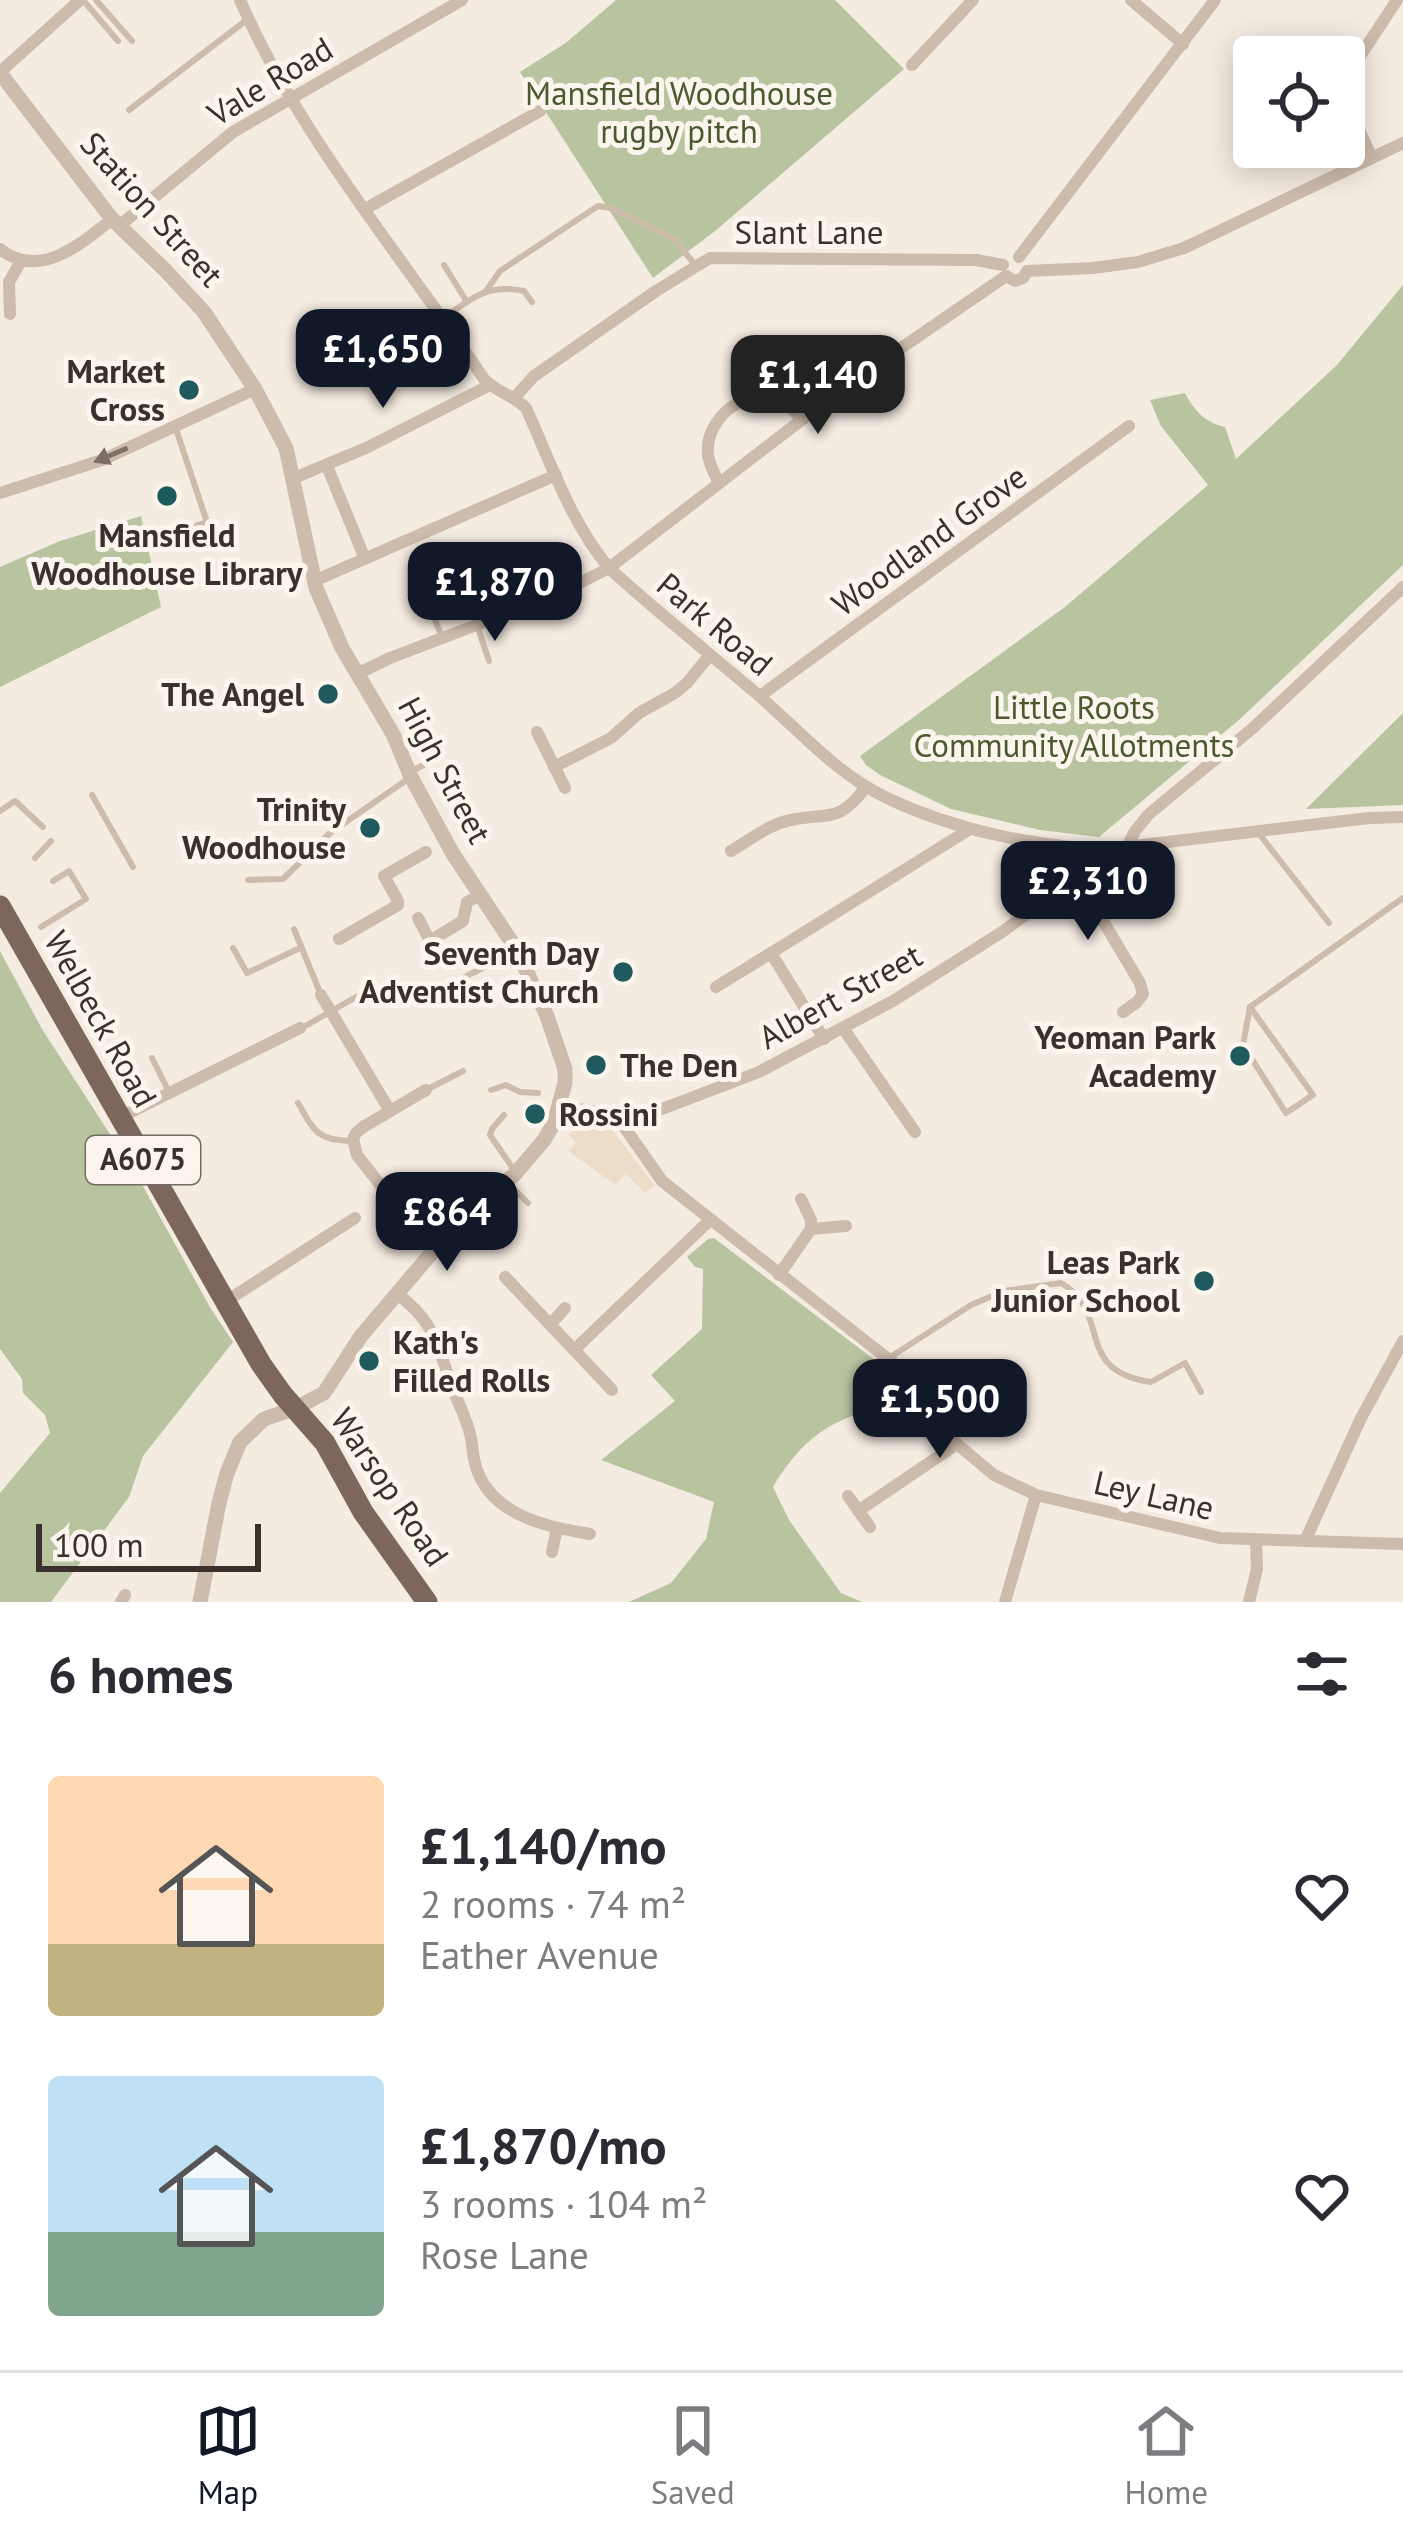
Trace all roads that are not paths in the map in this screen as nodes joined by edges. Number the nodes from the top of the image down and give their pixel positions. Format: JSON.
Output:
{"nodes":[{"id":1,"x":81,"y":0,"type":"edge"},
{"id":2,"x":96,"y":0,"type":"edge"},
{"id":3,"x":240,"y":0,"type":"edge"},
{"id":4,"x":974,"y":0,"type":"edge"},
{"id":5,"x":1131,"y":0,"type":"edge"},
{"id":6,"x":1215,"y":0,"type":"edge"},
{"id":7,"x":1397,"y":0,"type":"edge"},
{"id":8,"x":459,"y":1,"type":"edge"},
{"id":9,"x":248,"y":19,"type":"junction"},
{"id":10,"x":118,"y":41,"type":"dead end"},
{"id":11,"x":132,"y":41,"type":"dead end"},
{"id":12,"x":1183,"y":44,"type":"junction"},
{"id":13,"x":912,"y":65,"type":"dead end"},
{"id":14,"x":1,"y":76,"type":"edge"},
{"id":15,"x":292,"y":97,"type":"junction"},
{"id":16,"x":129,"y":110,"type":"dead end"},
{"id":17,"x":540,"y":111,"type":"dead end"},
{"id":18,"x":1403,"y":143,"type":"edge"},
{"id":19,"x":1372,"y":158,"type":"junction"},
{"id":20,"x":365,"y":209,"type":"junction"},
{"id":21,"x":115,"y":223,"type":"junction"},
{"id":22,"x":0,"y":249,"type":"edge"},
{"id":23,"x":1019,"y":256,"type":"junction"},
{"id":24,"x":21,"y":262,"type":"junction"},
{"id":25,"x":444,"y":266,"type":"dead end"},
{"id":26,"x":696,"y":266,"type":"junction"},
{"id":27,"x":1005,"y":270,"type":"junction"},
{"id":28,"x":1027,"y":271,"type":"junction"},
{"id":29,"x":486,"y":291,"type":"junction"},
{"id":30,"x":467,"y":302,"type":"junction"},
{"id":31,"x":532,"y":302,"type":"dead end"},
{"id":32,"x":10,"y":314,"type":"dead end"},
{"id":33,"x":443,"y":318,"type":"junction"},
{"id":34,"x":490,"y":385,"type":"junction"},
{"id":35,"x":256,"y":389,"type":"junction"},
{"id":36,"x":514,"y":397,"type":"junction"},
{"id":37,"x":802,"y":419,"type":"junction"},
{"id":38,"x":175,"y":426,"type":"junction"},
{"id":39,"x":1129,"y":426,"type":"dead end"},
{"id":40,"x":327,"y":466,"type":"junction"},
{"id":41,"x":556,"y":475,"type":"junction"},
{"id":42,"x":294,"y":478,"type":"junction"},
{"id":43,"x":718,"y":482,"type":"junction"},
{"id":44,"x":0,"y":493,"type":"edge"},
{"id":45,"x":195,"y":526,"type":"dead end"},
{"id":46,"x":365,"y":560,"type":"junction"},
{"id":47,"x":609,"y":568,"type":"junction"},
{"id":48,"x":314,"y":581,"type":"junction"},
{"id":49,"x":1403,"y":587,"type":"edge"},
{"id":50,"x":428,"y":601,"type":"dead end"},
{"id":51,"x":477,"y":625,"type":"junction"},
{"id":52,"x":443,"y":638,"type":"junction"},
{"id":53,"x":709,"y":656,"type":"junction"},
{"id":54,"x":489,"y":661,"type":"dead end"},
{"id":55,"x":357,"y":674,"type":"junction"},
{"id":56,"x":760,"y":697,"type":"junction"},
{"id":57,"x":537,"y":733,"type":"dead end"},
{"id":58,"x":439,"y":757,"type":"dead end"},
{"id":59,"x":554,"y":767,"type":"junction"},
{"id":60,"x":410,"y":775,"type":"junction"},
{"id":61,"x":866,"y":787,"type":"junction"},
{"id":62,"x":565,"y":788,"type":"dead end"},
{"id":63,"x":92,"y":795,"type":"dead end"},
{"id":64,"x":0,"y":811,"type":"edge"},
{"id":65,"x":1403,"y":817,"type":"edge"},
{"id":66,"x":43,"y":827,"type":"dead end"},
{"id":67,"x":970,"y":829,"type":"junction"},
{"id":68,"x":1258,"y":832,"type":"junction"},
{"id":69,"x":51,"y":841,"type":"dead end"},
{"id":70,"x":295,"y":842,"type":"dead end"},
{"id":71,"x":436,"y":846,"type":"junction"},
{"id":72,"x":1119,"y":848,"type":"junction"},
{"id":73,"x":731,"y":851,"type":"dead end"},
{"id":74,"x":306,"y":854,"type":"junction"},
{"id":75,"x":35,"y":858,"type":"dead end"},
{"id":76,"x":133,"y":867,"type":"dead end"},
{"id":77,"x":1078,"y":879,"type":"junction"},
{"id":78,"x":248,"y":880,"type":"dead end"},
{"id":79,"x":53,"y":881,"type":"dead end"},
{"id":80,"x":481,"y":895,"type":"junction"},
{"id":81,"x":1403,"y":898,"type":"edge"},
{"id":82,"x":0,"y":906,"type":"edge"},
{"id":83,"x":418,"y":918,"type":"dead end"},
{"id":84,"x":1329,"y":922,"type":"dead end"},
{"id":85,"x":41,"y":927,"type":"dead end"},
{"id":86,"x":294,"y":929,"type":"dead end"},
{"id":87,"x":339,"y":939,"type":"dead end"},
{"id":88,"x":233,"y":948,"type":"dead end"},
{"id":89,"x":300,"y":948,"type":"junction"},
{"id":90,"x":517,"y":950,"type":"junction"},
{"id":91,"x":771,"y":953,"type":"junction"},
{"id":92,"x":716,"y":987,"type":"dead end"},
{"id":93,"x":370,"y":989,"type":"dead end"},
{"id":94,"x":433,"y":993,"type":"dead end"},
{"id":95,"x":321,"y":995,"type":"joint"},
{"id":96,"x":1250,"y":1007,"type":"junction"},
{"id":97,"x":332,"y":1011,"type":"junction"},
{"id":98,"x":1124,"y":1012,"type":"dead end"},
{"id":99,"x":303,"y":1026,"type":"joint"},
{"id":100,"x":843,"y":1028,"type":"junction"},
{"id":101,"x":824,"y":1039,"type":"junction"},
{"id":102,"x":152,"y":1058,"type":"dead end"},
{"id":103,"x":463,"y":1070,"type":"dead end"},
{"id":104,"x":426,"y":1090,"type":"joint"},
{"id":105,"x":491,"y":1090,"type":"dead end"},
{"id":106,"x":170,"y":1093,"type":"junction"},
{"id":107,"x":538,"y":1093,"type":"dead end"},
{"id":108,"x":557,"y":1098,"type":"junction"},
{"id":109,"x":298,"y":1102,"type":"dead end"},
{"id":110,"x":390,"y":1111,"type":"junction"},
{"id":111,"x":504,"y":1115,"type":"dead end"},
{"id":112,"x":616,"y":1115,"type":"junction"},
{"id":113,"x":119,"y":1118,"type":"junction"},
{"id":114,"x":915,"y":1132,"type":"dead end"},
{"id":115,"x":354,"y":1141,"type":"junction"},
{"id":116,"x":511,"y":1177,"type":"junction"},
{"id":117,"x":801,"y":1199,"type":"dead end"},
{"id":118,"x":528,"y":1203,"type":"dead end"},
{"id":119,"x":355,"y":1218,"type":"dead end"},
{"id":120,"x":709,"y":1221,"type":"junction"},
{"id":121,"x":846,"y":1226,"type":"dead end"},
{"id":122,"x":811,"y":1229,"type":"junction"},
{"id":123,"x":440,"y":1244,"type":"junction"},
{"id":124,"x":779,"y":1275,"type":"junction"},
{"id":125,"x":505,"y":1277,"type":"dead end"},
{"id":126,"x":397,"y":1294,"type":"junction"},
{"id":127,"x":224,"y":1302,"type":"junction"},
{"id":128,"x":566,"y":1308,"type":"dead end"},
{"id":129,"x":550,"y":1325,"type":"junction"},
{"id":130,"x":1403,"y":1341,"type":"edge"},
{"id":131,"x":574,"y":1350,"type":"junction"},
{"id":132,"x":1400,"y":1356,"type":"edge"},
{"id":133,"x":889,"y":1358,"type":"junction"},
{"id":134,"x":611,"y":1390,"type":"dead end"},
{"id":135,"x":1201,"y":1392,"type":"dead end"},
{"id":136,"x":296,"y":1408,"type":"junction"},
{"id":137,"x":957,"y":1444,"type":"junction"},
{"id":138,"x":1036,"y":1495,"type":"junction"},
{"id":139,"x":848,"y":1496,"type":"dead end"},
{"id":140,"x":858,"y":1511,"type":"junction"},
{"id":141,"x":870,"y":1527,"type":"dead end"},
{"id":142,"x":557,"y":1528,"type":"junction"},
{"id":143,"x":590,"y":1534,"type":"dead end"},
{"id":144,"x":1256,"y":1541,"type":"junction"},
{"id":145,"x":1305,"y":1541,"type":"junction"},
{"id":146,"x":1403,"y":1544,"type":"edge"},
{"id":147,"x":552,"y":1552,"type":"dead end"},
{"id":148,"x":200,"y":1602,"type":"edge"},
{"id":149,"x":427,"y":1602,"type":"edge"},
{"id":150,"x":1005,"y":1602,"type":"edge"},
{"id":151,"x":1249,"y":1602,"type":"edge"}],
"edges":[{"from":1,"to":10,"type":"lane"},
{"from":1,"to":14,"type":"street"},
{"from":2,"to":11,"type":"lane"},
{"from":3,"to":9,"type":"street"},
{"from":4,"to":13,"type":"street"},
{"from":5,"to":12,"type":"street"},
{"from":6,"to":12,"type":"street"},
{"from":7,"to":19,"type":"street"},
{"from":8,"to":15,"type":"street","name":"Vale Road"},
{"from":9,"to":15,"type":"street"},
{"from":9,"to":16,"type":"lane"},
{"from":12,"to":23,"type":"street"},
{"from":14,"to":21,"type":"street","name":"Station Street"},
{"from":15,"to":20,"type":"street"},
{"from":15,"to":21,"type":"street","name":"Vale Road"},
{"from":17,"to":20,"type":"street"},
{"from":18,"to":19,"type":"street","name":"Slant Lane"},
{"from":19,"to":28,"type":"street","name":"Slant Lane"},
{"from":20,"to":33,"type":"street"},
{"from":21,"to":24,"type":"street","name":"Vale Road"},
{"from":21,"to":35,"type":"street","name":"Station Street"},
{"from":22,"to":24,"type":"street"},
{"from":23,"to":27,"type":"street"},
{"from":23,"to":28,"type":"street"},
{"from":24,"to":32,"type":"street"},
{"from":25,"to":30,"type":"lane"},
{"from":26,"to":27,"type":"street","name":"Slant Lane"},
{"from":26,"to":29,"type":"lane"},
{"from":26,"to":36,"type":"street","name":"Slant Lane"},
{"from":27,"to":28,"type":"street","name":"Slant Lane"},
{"from":27,"to":37,"type":"street"},
{"from":29,"to":30,"type":"lane"},
{"from":29,"to":31,"type":"lane"},
{"from":30,"to":33,"type":"lane"},
{"from":33,"to":34,"type":"street"},
{"from":34,"to":36,"type":"street"},
{"from":34,"to":40,"type":"street"},
{"from":35,"to":38,"type":"street"},
{"from":35,"to":42,"type":"street","name":"High Street"},
{"from":36,"to":41,"type":"street","name":"Park Road"},
{"from":37,"to":43,"type":"street"},
{"from":37,"to":43,"type":"street"},
{"from":38,"to":44,"type":"street","one_way":true},
{"from":38,"to":45,"type":"lane"},
{"from":39,"to":56,"type":"street","name":"Woodland Grove"},
{"from":40,"to":42,"type":"street"},
{"from":40,"to":46,"type":"street"},
{"from":41,"to":46,"type":"street"},
{"from":41,"to":47,"type":"street","name":"Park Road"},
{"from":42,"to":48,"type":"street","name":"High Street"},
{"from":43,"to":47,"type":"street"},
{"from":46,"to":48,"type":"street"},
{"from":47,"to":51,"type":"street"},
{"from":47,"to":53,"type":"street","name":"Park Road"},
{"from":48,"to":55,"type":"street","name":"High Street"},
{"from":49,"to":72,"type":"street","name":"Albert Street"},
{"from":50,"to":52,"type":"lane"},
{"from":51,"to":52,"type":"street"},
{"from":51,"to":54,"type":"lane"},
{"from":52,"to":55,"type":"street"},
{"from":53,"to":56,"type":"street","name":"Park Road"},
{"from":53,"to":59,"type":"street"},
{"from":55,"to":60,"type":"street","name":"High Street"},
{"from":56,"to":61,"type":"street","name":"Park Road"},
{"from":57,"to":59,"type":"street"},
{"from":58,"to":60,"type":"lane"},
{"from":59,"to":62,"type":"street"},
{"from":60,"to":71,"type":"street","name":"High Street"},
{"from":60,"to":74,"type":"lane"},
{"from":61,"to":67,"type":"street","name":"Park Road"},
{"from":61,"to":73,"type":"street"},
{"from":63,"to":76,"type":"lane"},
{"from":64,"to":66,"type":"lane"},
{"from":65,"to":68,"type":"street","name":"Park Road"},
{"from":67,"to":72,"type":"street","name":"Park Road"},
{"from":67,"to":91,"type":"street"},
{"from":68,"to":72,"type":"street","name":"Park Road"},
{"from":68,"to":84,"type":"lane"},
{"from":69,"to":75,"type":"lane"},
{"from":70,"to":74,"type":"lane"},
{"from":71,"to":80,"type":"street","name":"High Street"},
{"from":71,"to":87,"type":"street"},
{"from":72,"to":77,"type":"street","name":"Albert Street"},
{"from":74,"to":78,"type":"lane"},
{"from":77,"to":98,"type":"street"},
{"from":77,"to":100,"type":"street","name":"Albert Street"},
{"from":79,"to":85,"type":"lane"},
{"from":80,"to":83,"type":"street"},
{"from":80,"to":90,"type":"street","name":"High Street"},
{"from":81,"to":96,"type":"lane"},
{"from":82,"to":113,"type":"main road","name":"Welbeck Road","number":"A6075"},
{"from":86,"to":89,"type":"lane"},
{"from":88,"to":89,"type":"lane"},
{"from":89,"to":95,"type":"lane"},
{"from":90,"to":94,"type":"lane"},
{"from":90,"to":108,"type":"street","name":"High Street"},
{"from":91,"to":92,"type":"street"},
{"from":91,"to":101,"type":"street"},
{"from":93,"to":97,"type":"lane"},
{"from":95,"to":97,"type":"street"},
{"from":96,"to":96,"type":"lane"},
{"from":97,"to":99,"type":"lane"},
{"from":97,"to":110,"type":"street"},
{"from":99,"to":106,"type":"street"},
{"from":100,"to":101,"type":"street","name":"Albert Street"},
{"from":100,"to":114,"type":"street"},
{"from":101,"to":112,"type":"street","name":"Albert Street"},
{"from":102,"to":106,"type":"lane"},
{"from":103,"to":104,"type":"lane"},
{"from":104,"to":110,"type":"street"},
{"from":105,"to":107,"type":"lane"},
{"from":106,"to":113,"type":"street"},
{"from":108,"to":112,"type":"street","name":"Albert Street"},
{"from":108,"to":116,"type":"street"},
{"from":109,"to":115,"type":"lane"},
{"from":110,"to":115,"type":"street"},
{"from":111,"to":116,"type":"lane"},
{"from":112,"to":120,"type":"street","name":"Ley Lane"},
{"from":113,"to":127,"type":"main road","name":"Welbeck Road","number":"A6075"},
{"from":115,"to":123,"type":"street"},
{"from":116,"to":118,"type":"lane"},
{"from":116,"to":123,"type":"street"},
{"from":117,"to":122,"type":"street"},
{"from":119,"to":127,"type":"street"},
{"from":120,"to":124,"type":"street","name":"Ley Lane"},
{"from":120,"to":131,"type":"street"},
{"from":121,"to":122,"type":"street"},
{"from":122,"to":124,"type":"street"},
{"from":123,"to":126,"type":"street"},
{"from":124,"to":133,"type":"street","name":"Ley Lane"},
{"from":125,"to":129,"type":"street"},
{"from":126,"to":136,"type":"street"},
{"from":126,"to":142,"type":"street"},
{"from":127,"to":136,"type":"main road","name":"Welbeck Road","number":"A6075"},
{"from":128,"to":129,"type":"street"},
{"from":129,"to":131,"type":"street"},
{"from":130,"to":132,"type":"street"},
{"from":131,"to":134,"type":"street"},
{"from":132,"to":145,"type":"street"},
{"from":133,"to":135,"type":"lane"},
{"from":133,"to":137,"type":"street","name":"Ley Lane"},
{"from":136,"to":148,"type":"street"},
{"from":136,"to":149,"type":"main road","name":"Warsop Road","number":"A6075"},
{"from":137,"to":138,"type":"street","name":"Ley Lane"},
{"from":137,"to":140,"type":"street"},
{"from":138,"to":144,"type":"street","name":"Ley Lane"},
{"from":138,"to":150,"type":"street"},
{"from":139,"to":140,"type":"street"},
{"from":140,"to":141,"type":"street"},
{"from":142,"to":143,"type":"street"},
{"from":142,"to":147,"type":"street"},
{"from":144,"to":145,"type":"street","name":"Ley Lane"},
{"from":144,"to":151,"type":"street"},
{"from":145,"to":146,"type":"street","name":"Ley Lane"}]}
